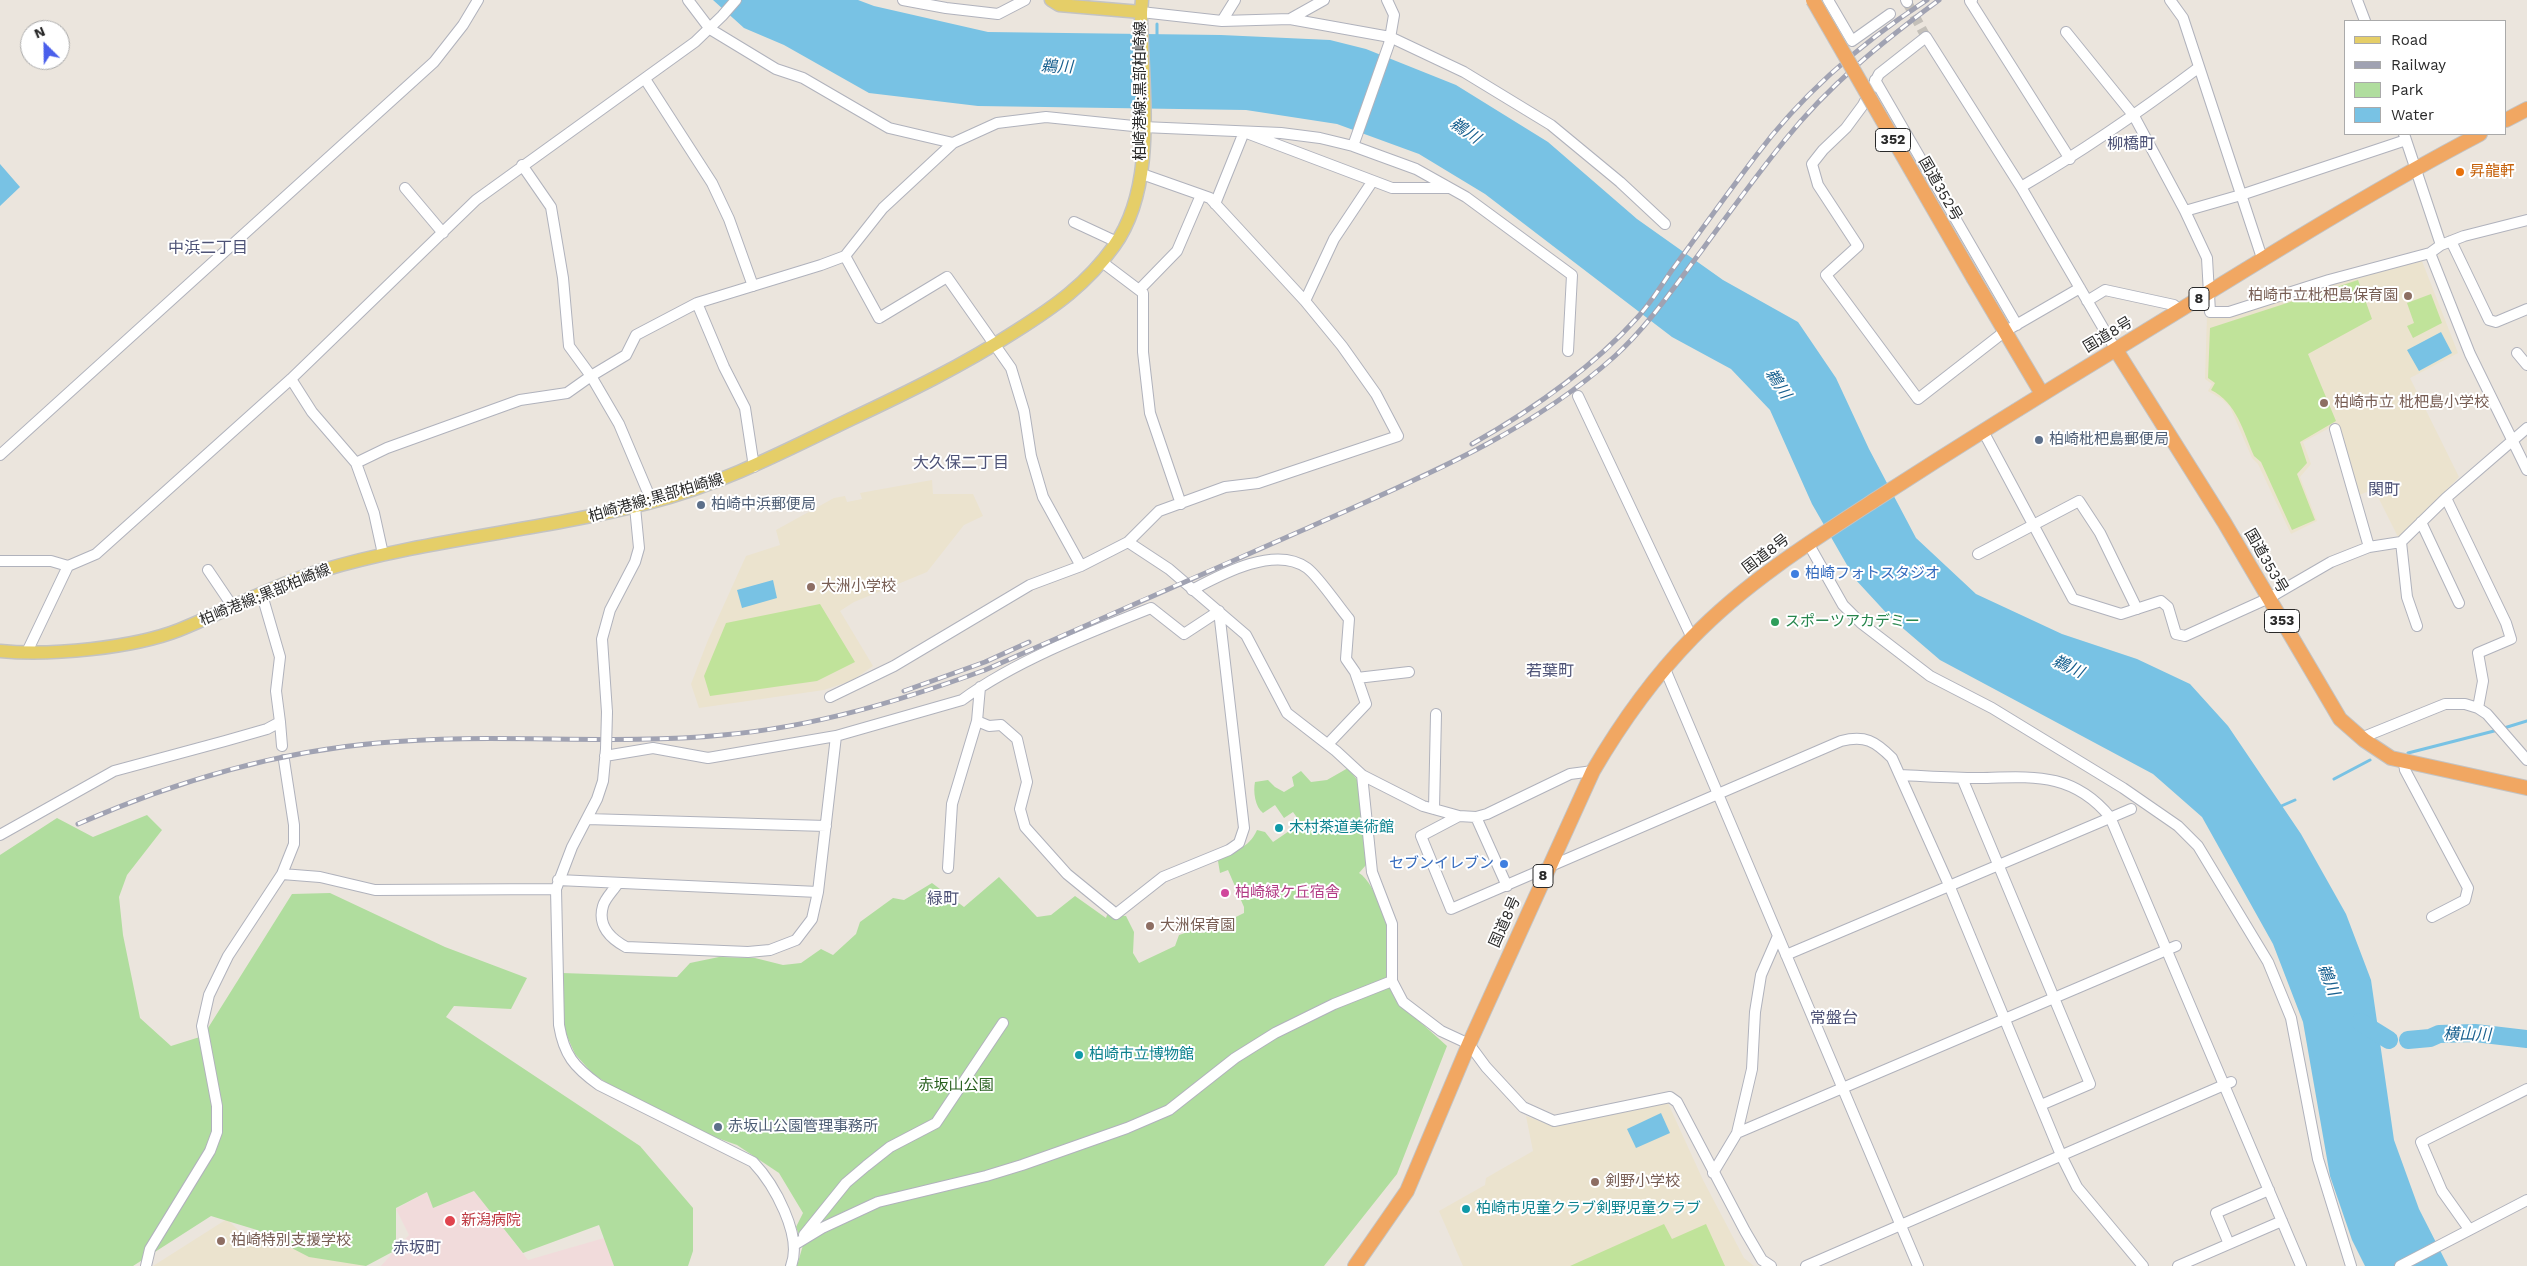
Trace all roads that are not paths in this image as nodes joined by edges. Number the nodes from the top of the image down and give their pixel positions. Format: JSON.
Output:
{"nodes":[{"id":1,"x":478,"y":0,"type":"edge"},
{"id":2,"x":688,"y":0,"type":"edge"},
{"id":3,"x":736,"y":0,"type":"edge"},
{"id":4,"x":903,"y":0,"type":"edge"},
{"id":5,"x":1025,"y":0,"type":"edge"},
{"id":6,"x":1050,"y":0,"type":"edge"},
{"id":7,"x":1235,"y":0,"type":"edge"},
{"id":8,"x":1387,"y":0,"type":"edge"},
{"id":9,"x":1813,"y":0,"type":"edge"},
{"id":10,"x":1828,"y":0,"type":"edge"},
{"id":11,"x":1972,"y":0,"type":"edge"},
{"id":12,"x":2170,"y":0,"type":"edge"},
{"id":13,"x":2357,"y":0,"type":"edge"},
{"id":14,"x":1319,"y":1,"type":"edge"},
{"id":15,"x":1095,"y":4,"type":"edge"},
{"id":16,"x":1141,"y":12,"type":"edge"},
{"id":17,"x":1890,"y":14,"type":"dead end"},
{"id":18,"x":1290,"y":20,"type":"junction"},
{"id":19,"x":2364,"y":20,"type":"edge"},
{"id":20,"x":1222,"y":21,"type":"junction"},
{"id":21,"x":710,"y":29,"type":"junction"},
{"id":22,"x":2066,"y":32,"type":"dead end"},
{"id":23,"x":1390,"y":41,"type":"junction"},
{"id":24,"x":2198,"y":68,"type":"junction"},
{"id":25,"x":645,"y":79,"type":"junction"},
{"id":26,"x":1876,"y":80,"type":"junction"},
{"id":27,"x":2527,"y":109,"type":"edge"},
{"id":28,"x":2134,"y":116,"type":"junction"},
{"id":29,"x":2507,"y":119,"type":"edge"},
{"id":30,"x":1143,"y":123,"type":"junction"},
{"id":31,"x":1244,"y":132,"type":"junction"},
{"id":32,"x":2478,"y":135,"type":"edge"},
{"id":33,"x":2405,"y":137,"type":"edge"},
{"id":34,"x":953,"y":143,"type":"junction"},
{"id":35,"x":1354,"y":143,"type":"junction"},
{"id":36,"x":2070,"y":159,"type":"junction"},
{"id":37,"x":522,"y":166,"type":"junction"},
{"id":38,"x":2416,"y":167,"type":"junction"},
{"id":39,"x":1142,"y":174,"type":"junction"},
{"id":40,"x":1372,"y":182,"type":"junction"},
{"id":41,"x":2021,"y":187,"type":"junction"},
{"id":42,"x":405,"y":188,"type":"dead end"},
{"id":43,"x":1449,"y":188,"type":"junction"},
{"id":44,"x":1201,"y":194,"type":"junction"},
{"id":45,"x":2241,"y":195,"type":"junction"},
{"id":46,"x":1215,"y":204,"type":"junction"},
{"id":47,"x":2185,"y":210,"type":"junction"},
{"id":48,"x":2527,"y":220,"type":"edge"},
{"id":49,"x":1074,"y":222,"type":"dead end"},
{"id":50,"x":1665,"y":224,"type":"dead end"},
{"id":51,"x":443,"y":233,"type":"junction"},
{"id":52,"x":1117,"y":242,"type":"junction"},
{"id":53,"x":2446,"y":243,"type":"junction"},
{"id":54,"x":2430,"y":253,"type":"junction"},
{"id":55,"x":845,"y":256,"type":"junction"},
{"id":56,"x":2263,"y":261,"type":"junction"},
{"id":57,"x":1102,"y":262,"type":"junction"},
{"id":58,"x":753,"y":286,"type":"junction"},
{"id":59,"x":2080,"y":288,"type":"junction"},
{"id":60,"x":1139,"y":290,"type":"junction"},
{"id":61,"x":2210,"y":292,"type":"junction"},
{"id":62,"x":1305,"y":301,"type":"junction"},
{"id":63,"x":2087,"y":301,"type":"junction"},
{"id":64,"x":697,"y":303,"type":"junction"},
{"id":65,"x":2527,"y":309,"type":"edge"},
{"id":66,"x":2180,"y":310,"type":"junction"},
{"id":67,"x":2016,"y":325,"type":"junction"},
{"id":68,"x":2004,"y":332,"type":"junction"},
{"id":69,"x":996,"y":344,"type":"junction"},
{"id":70,"x":2116,"y":350,"type":"junction"},
{"id":71,"x":1568,"y":351,"type":"dead end"},
{"id":72,"x":2516,"y":353,"type":"dead end"},
{"id":73,"x":2527,"y":364,"type":"edge"},
{"id":74,"x":591,"y":376,"type":"junction"},
{"id":75,"x":291,"y":379,"type":"junction"},
{"id":76,"x":2042,"y":394,"type":"junction"},
{"id":77,"x":1578,"y":396,"type":"dead end"},
{"id":78,"x":2527,"y":428,"type":"edge"},
{"id":79,"x":2334,"y":429,"type":"dead end"},
{"id":80,"x":1983,"y":431,"type":"junction"},
{"id":81,"x":2513,"y":442,"type":"junction"},
{"id":82,"x":0,"y":455,"type":"edge"},
{"id":83,"x":356,"y":463,"type":"junction"},
{"id":84,"x":754,"y":467,"type":"junction"},
{"id":85,"x":2527,"y":470,"type":"edge"},
{"id":86,"x":2446,"y":498,"type":"junction"},
{"id":87,"x":652,"y":502,"type":"junction"},
{"id":88,"x":1181,"y":504,"type":"junction"},
{"id":89,"x":634,"y":506,"type":"junction"},
{"id":90,"x":2420,"y":522,"type":"junction"},
{"id":91,"x":2033,"y":526,"type":"junction"},
{"id":92,"x":1128,"y":542,"type":"junction"},
{"id":93,"x":2401,"y":542,"type":"junction"},
{"id":94,"x":1809,"y":543,"type":"junction"},
{"id":95,"x":2369,"y":547,"type":"junction"},
{"id":96,"x":383,"y":554,"type":"junction"},
{"id":97,"x":1978,"y":554,"type":"dead end"},
{"id":98,"x":0,"y":561,"type":"edge"},
{"id":99,"x":68,"y":566,"type":"junction"},
{"id":100,"x":1081,"y":566,"type":"junction"},
{"id":101,"x":208,"y":570,"type":"dead end"},
{"id":102,"x":1192,"y":590,"type":"junction"},
{"id":103,"x":262,"y":594,"type":"junction"},
{"id":104,"x":2269,"y":598,"type":"junction"},
{"id":105,"x":2459,"y":603,"type":"dead end"},
{"id":106,"x":233,"y":607,"type":"junction"},
{"id":107,"x":2137,"y":608,"type":"junction"},
{"id":108,"x":1219,"y":611,"type":"junction"},
{"id":109,"x":2417,"y":626,"type":"dead end"},
{"id":110,"x":1692,"y":638,"type":"junction"},
{"id":111,"x":0,"y":650,"type":"edge"},
{"id":112,"x":27,"y":652,"type":"junction"},
{"id":113,"x":1665,"y":669,"type":"junction"},
{"id":114,"x":1409,"y":672,"type":"dead end"},
{"id":115,"x":1357,"y":678,"type":"junction"},
{"id":116,"x":980,"y":687,"type":"junction"},
{"id":117,"x":830,"y":697,"type":"dead end"},
{"id":118,"x":2478,"y":708,"type":"junction"},
{"id":119,"x":1436,"y":714,"type":"dead end"},
{"id":120,"x":977,"y":721,"type":"junction"},
{"id":121,"x":280,"y":722,"type":"junction"},
{"id":122,"x":836,"y":736,"type":"junction"},
{"id":123,"x":2361,"y":738,"type":"junction"},
{"id":124,"x":1328,"y":744,"type":"junction"},
{"id":125,"x":282,"y":746,"type":"dead end"},
{"id":126,"x":606,"y":752,"type":"junction"},
{"id":127,"x":284,"y":760,"type":"dead end"},
{"id":128,"x":2527,"y":760,"type":"edge"},
{"id":129,"x":2404,"y":763,"type":"junction"},
{"id":130,"x":1593,"y":771,"type":"junction"},
{"id":131,"x":1362,"y":775,"type":"junction"},
{"id":132,"x":1900,"y":775,"type":"junction"},
{"id":133,"x":1962,"y":778,"type":"junction"},
{"id":134,"x":2527,"y":788,"type":"edge"},
{"id":135,"x":1716,"y":793,"type":"junction"},
{"id":136,"x":2131,"y":808,"type":"dead end"},
{"id":137,"x":1434,"y":809,"type":"junction"},
{"id":138,"x":1459,"y":816,"type":"junction"},
{"id":139,"x":1476,"y":817,"type":"junction"},
{"id":140,"x":2110,"y":817,"type":"junction"},
{"id":141,"x":587,"y":819,"type":"junction"},
{"id":142,"x":826,"y":826,"type":"junction"},
{"id":143,"x":0,"y":835,"type":"edge"},
{"id":144,"x":1999,"y":864,"type":"junction"},
{"id":145,"x":948,"y":868,"type":"dead end"},
{"id":146,"x":1547,"y":869,"type":"junction"},
{"id":147,"x":282,"y":874,"type":"junction"},
{"id":148,"x":618,"y":883,"type":"junction"},
{"id":149,"x":557,"y":885,"type":"junction"},
{"id":150,"x":1949,"y":885,"type":"junction"},
{"id":151,"x":1507,"y":886,"type":"junction"},
{"id":152,"x":818,"y":892,"type":"junction"},
{"id":153,"x":2432,"y":917,"type":"dead end"},
{"id":154,"x":1778,"y":936,"type":"junction"},
{"id":155,"x":2171,"y":948,"type":"junction"},
{"id":156,"x":1786,"y":955,"type":"junction"},
{"id":157,"x":1392,"y":980,"type":"junction"},
{"id":158,"x":2055,"y":996,"type":"junction"},
{"id":159,"x":2004,"y":1017,"type":"junction"},
{"id":160,"x":1003,"y":1023,"type":"dead end"},
{"id":161,"x":1469,"y":1044,"type":"junction"},
{"id":162,"x":2227,"y":1084,"type":"junction"},
{"id":163,"x":1843,"y":1089,"type":"junction"},
{"id":164,"x":2527,"y":1089,"type":"edge"},
{"id":165,"x":2040,"y":1105,"type":"junction"},
{"id":166,"x":1737,"y":1133,"type":"junction"},
{"id":167,"x":2061,"y":1155,"type":"junction"},
{"id":168,"x":1713,"y":1173,"type":"junction"},
{"id":169,"x":2269,"y":1190,"type":"junction"},
{"id":170,"x":2527,"y":1200,"type":"edge"},
{"id":171,"x":2282,"y":1221,"type":"junction"},
{"id":172,"x":1901,"y":1225,"type":"junction"},
{"id":173,"x":2469,"y":1229,"type":"junction"},
{"id":174,"x":794,"y":1244,"type":"junction"},
{"id":175,"x":2229,"y":1244,"type":"junction"},
{"id":176,"x":146,"y":1266,"type":"edge"},
{"id":177,"x":791,"y":1266,"type":"edge"},
{"id":178,"x":1355,"y":1266,"type":"edge"},
{"id":179,"x":1771,"y":1266,"type":"edge"},
{"id":180,"x":1806,"y":1266,"type":"edge"},
{"id":181,"x":1918,"y":1266,"type":"edge"},
{"id":182,"x":2143,"y":1266,"type":"edge"},
{"id":183,"x":2178,"y":1266,"type":"edge"},
{"id":184,"x":2301,"y":1266,"type":"edge"},
{"id":185,"x":2351,"y":1266,"type":"edge"},
{"id":186,"x":2400,"y":1266,"type":"edge"}],
"edges":[{"from":1,"to":82,"type":"street"},
{"from":2,"to":21,"type":"street"},
{"from":3,"to":21,"type":"street"},
{"from":4,"to":5,"type":"street"},
{"from":6,"to":15,"type":"main road"},
{"from":7,"to":20,"type":"street"},
{"from":8,"to":23,"type":"street"},
{"from":9,"to":68,"type":"highway","name":"国道352号","number":"352","bridge":true},
{"from":10,"to":17,"type":"street"},
{"from":11,"to":36,"type":"street"},
{"from":12,"to":24,"type":"street"},
{"from":13,"to":19,"type":"street"},
{"from":14,"to":18,"type":"street"},
{"from":15,"to":16,"type":"main road"},
{"from":16,"to":20,"type":"street"},
{"from":16,"to":30,"type":"main road","name":"柏崎港線;黒部柏崎線"},
{"from":18,"to":20,"type":"street"},
{"from":18,"to":23,"type":"street"},
{"from":21,"to":25,"type":"street"},
{"from":21,"to":34,"type":"street"},
{"from":22,"to":28,"type":"street"},
{"from":23,"to":35,"type":"street"},
{"from":23,"to":50,"type":"street"},
{"from":24,"to":28,"type":"street"},
{"from":24,"to":45,"type":"street"},
{"from":25,"to":37,"type":"street"},
{"from":25,"to":58,"type":"street"},
{"from":26,"to":41,"type":"street"},
{"from":26,"to":67,"type":"street"},
{"from":26,"to":68,"type":"street"},
{"from":27,"to":29,"type":"highway"},
{"from":28,"to":36,"type":"street"},
{"from":28,"to":47,"type":"street"},
{"from":30,"to":31,"type":"street"},
{"from":30,"to":34,"type":"street"},
{"from":30,"to":39,"type":"main road","name":"柏崎港線;黒部柏崎線"},
{"from":31,"to":35,"type":"street"},
{"from":31,"to":40,"type":"street"},
{"from":31,"to":46,"type":"street"},
{"from":32,"to":38,"type":"highway","name":"国道8号","number":"8"},
{"from":33,"to":38,"type":"street"},
{"from":33,"to":45,"type":"street"},
{"from":34,"to":55,"type":"street"},
{"from":35,"to":43,"type":"street"},
{"from":36,"to":41,"type":"street"},
{"from":37,"to":51,"type":"street"},
{"from":37,"to":74,"type":"street"},
{"from":38,"to":53,"type":"street"},
{"from":38,"to":56,"type":"highway","name":"国道8号","number":"8"},
{"from":39,"to":44,"type":"street"},
{"from":39,"to":52,"type":"main road","name":"柏崎港線;黒部柏崎線"},
{"from":40,"to":43,"type":"street"},
{"from":40,"to":62,"type":"street"},
{"from":41,"to":59,"type":"street"},
{"from":42,"to":51,"type":"street"},
{"from":43,"to":71,"type":"street"},
{"from":44,"to":46,"type":"street"},
{"from":44,"to":60,"type":"street"},
{"from":45,"to":47,"type":"street"},
{"from":45,"to":56,"type":"street"},
{"from":46,"to":62,"type":"street"},
{"from":47,"to":61,"type":"street"},
{"from":48,"to":53,"type":"street"},
{"from":49,"to":52,"type":"street"},
{"from":51,"to":75,"type":"street"},
{"from":52,"to":57,"type":"main road","name":"柏崎港線;黒部柏崎線"},
{"from":53,"to":54,"type":"street"},
{"from":53,"to":65,"type":"street"},
{"from":54,"to":61,"type":"street"},
{"from":54,"to":81,"type":"street"},
{"from":55,"to":58,"type":"street"},
{"from":55,"to":69,"type":"street"},
{"from":56,"to":61,"type":"highway","name":"国道8号","number":"8"},
{"from":57,"to":60,"type":"street"},
{"from":57,"to":69,"type":"main road","name":"柏崎港線;黒部柏崎線"},
{"from":58,"to":64,"type":"street"},
{"from":59,"to":63,"type":"street"},
{"from":59,"to":67,"type":"street"},
{"from":60,"to":88,"type":"street"},
{"from":61,"to":66,"type":"highway","name":"国道8号","number":"8"},
{"from":62,"to":88,"type":"street"},
{"from":63,"to":66,"type":"street"},
{"from":63,"to":70,"type":"street"},
{"from":64,"to":74,"type":"street"},
{"from":64,"to":84,"type":"street"},
{"from":66,"to":70,"type":"highway","name":"国道8号","number":"8"},
{"from":67,"to":68,"type":"street"},
{"from":68,"to":76,"type":"highway","name":"国道352号","number":"352"},
{"from":69,"to":84,"type":"main road","name":"柏崎港線;黒部柏崎線"},
{"from":69,"to":100,"type":"street"},
{"from":70,"to":76,"type":"highway","name":"国道8号","number":"8"},
{"from":70,"to":104,"type":"highway","name":"国道353号","number":"353"},
{"from":72,"to":73,"type":"street"},
{"from":74,"to":83,"type":"street"},
{"from":74,"to":87,"type":"street"},
{"from":75,"to":83,"type":"street"},
{"from":75,"to":99,"type":"street"},
{"from":76,"to":80,"type":"highway","name":"国道8号","number":"8"},
{"from":77,"to":110,"type":"street"},
{"from":78,"to":81,"type":"street"},
{"from":79,"to":95,"type":"street"},
{"from":80,"to":91,"type":"street"},
{"from":80,"to":94,"type":"highway","name":"国道8号","number":"8"},
{"from":81,"to":85,"type":"street"},
{"from":81,"to":86,"type":"street"},
{"from":83,"to":96,"type":"street"},
{"from":84,"to":87,"type":"main road","name":"柏崎港線;黒部柏崎線"},
{"from":86,"to":90,"type":"street"},
{"from":86,"to":118,"type":"street"},
{"from":87,"to":89,"type":"main road","name":"柏崎港線;黒部柏崎線"},
{"from":88,"to":92,"type":"street"},
{"from":89,"to":96,"type":"main road","name":"柏崎港線;黒部柏崎線"},
{"from":89,"to":126,"type":"street","bridge":true},
{"from":90,"to":93,"type":"street"},
{"from":90,"to":105,"type":"street"},
{"from":91,"to":97,"type":"street"},
{"from":91,"to":107,"type":"street"},
{"from":91,"to":107,"type":"street"},
{"from":92,"to":100,"type":"street"},
{"from":92,"to":102,"type":"street"},
{"from":93,"to":95,"type":"street"},
{"from":93,"to":109,"type":"street"},
{"from":94,"to":110,"type":"highway","name":"国道8号","number":"8"},
{"from":94,"to":185,"type":"street"},
{"from":95,"to":104,"type":"street"},
{"from":96,"to":103,"type":"main road","name":"柏崎港線;黒部柏崎線"},
{"from":98,"to":99,"type":"street"},
{"from":99,"to":112,"type":"street"},
{"from":100,"to":117,"type":"street"},
{"from":101,"to":106,"type":"street"},
{"from":102,"to":108,"type":"street"},
{"from":102,"to":115,"type":"street"},
{"from":103,"to":106,"type":"main road","name":"柏崎港線;黒部柏崎線"},
{"from":103,"to":121,"type":"street"},
{"from":104,"to":107,"type":"street"},
{"from":104,"to":123,"type":"highway","name":"国道353号","number":"353"},
{"from":106,"to":112,"type":"main road","name":"柏崎港線;黒部柏崎線"},
{"from":108,"to":116,"type":"street"},
{"from":108,"to":120,"type":"street"},
{"from":108,"to":124,"type":"street"},
{"from":110,"to":113,"type":"highway","name":"国道8号","number":"8"},
{"from":111,"to":112,"type":"main road","name":"柏崎港線;黒部柏崎線"},
{"from":113,"to":130,"type":"highway","name":"国道8号","number":"8"},
{"from":113,"to":135,"type":"street"},
{"from":114,"to":115,"type":"street"},
{"from":115,"to":124,"type":"street"},
{"from":116,"to":120,"type":"street"},
{"from":116,"to":122,"type":"street"},
{"from":118,"to":123,"type":"street"},
{"from":118,"to":128,"type":"street"},
{"from":119,"to":137,"type":"street"},
{"from":120,"to":145,"type":"street"},
{"from":121,"to":125,"type":"street"},
{"from":121,"to":143,"type":"street"},
{"from":122,"to":126,"type":"street"},
{"from":122,"to":142,"type":"street"},
{"from":123,"to":129,"type":"highway","name":"国道353号","number":"353"},
{"from":124,"to":131,"type":"street"},
{"from":126,"to":141,"type":"street"},
{"from":127,"to":147,"type":"street"},
{"from":129,"to":134,"type":"highway","name":"国道353号","number":"353"},
{"from":129,"to":153,"type":"street"},
{"from":130,"to":139,"type":"street"},
{"from":130,"to":146,"type":"highway","name":"国道8号","number":"8"},
{"from":131,"to":137,"type":"street"},
{"from":131,"to":157,"type":"street"},
{"from":132,"to":133,"type":"street"},
{"from":132,"to":135,"type":"street"},
{"from":132,"to":150,"type":"street"},
{"from":133,"to":140,"type":"street"},
{"from":133,"to":144,"type":"street"},
{"from":135,"to":146,"type":"street"},
{"from":135,"to":154,"type":"street"},
{"from":136,"to":140,"type":"street"},
{"from":137,"to":138,"type":"street"},
{"from":138,"to":139,"type":"street"},
{"from":138,"to":151,"type":"street"},
{"from":139,"to":151,"type":"street"},
{"from":140,"to":144,"type":"street"},
{"from":140,"to":155,"type":"street"},
{"from":141,"to":142,"type":"street"},
{"from":141,"to":149,"type":"street"},
{"from":142,"to":152,"type":"street"},
{"from":144,"to":150,"type":"street"},
{"from":144,"to":158,"type":"street"},
{"from":146,"to":151,"type":"street"},
{"from":146,"to":161,"type":"highway","name":"国道8号","number":"8"},
{"from":147,"to":149,"type":"street"},
{"from":147,"to":176,"type":"street"},
{"from":148,"to":149,"type":"street"},
{"from":148,"to":152,"type":"street"},
{"from":148,"to":152,"type":"street"},
{"from":149,"to":174,"type":"street"},
{"from":150,"to":156,"type":"street"},
{"from":150,"to":159,"type":"street"},
{"from":154,"to":156,"type":"street"},
{"from":154,"to":166,"type":"street"},
{"from":155,"to":158,"type":"street"},
{"from":155,"to":162,"type":"street"},
{"from":156,"to":163,"type":"street"},
{"from":157,"to":161,"type":"street"},
{"from":157,"to":174,"type":"street"},
{"from":158,"to":159,"type":"street"},
{"from":158,"to":165,"type":"street"},
{"from":159,"to":163,"type":"street"},
{"from":159,"to":165,"type":"street"},
{"from":160,"to":174,"type":"street"},
{"from":161,"to":168,"type":"street"},
{"from":161,"to":178,"type":"highway","name":"国道8号","number":"8"},
{"from":162,"to":167,"type":"street"},
{"from":162,"to":169,"type":"street"},
{"from":163,"to":166,"type":"street"},
{"from":163,"to":172,"type":"street"},
{"from":164,"to":173,"type":"street"},
{"from":165,"to":167,"type":"street"},
{"from":166,"to":168,"type":"street"},
{"from":167,"to":172,"type":"street"},
{"from":167,"to":182,"type":"street"},
{"from":168,"to":179,"type":"street"},
{"from":169,"to":171,"type":"street"},
{"from":169,"to":175,"type":"street"},
{"from":170,"to":173,"type":"street"},
{"from":171,"to":175,"type":"street"},
{"from":171,"to":184,"type":"street"},
{"from":172,"to":180,"type":"street"},
{"from":172,"to":181,"type":"street"},
{"from":173,"to":186,"type":"street"},
{"from":174,"to":177,"type":"street"},
{"from":175,"to":183,"type":"street"}]}
